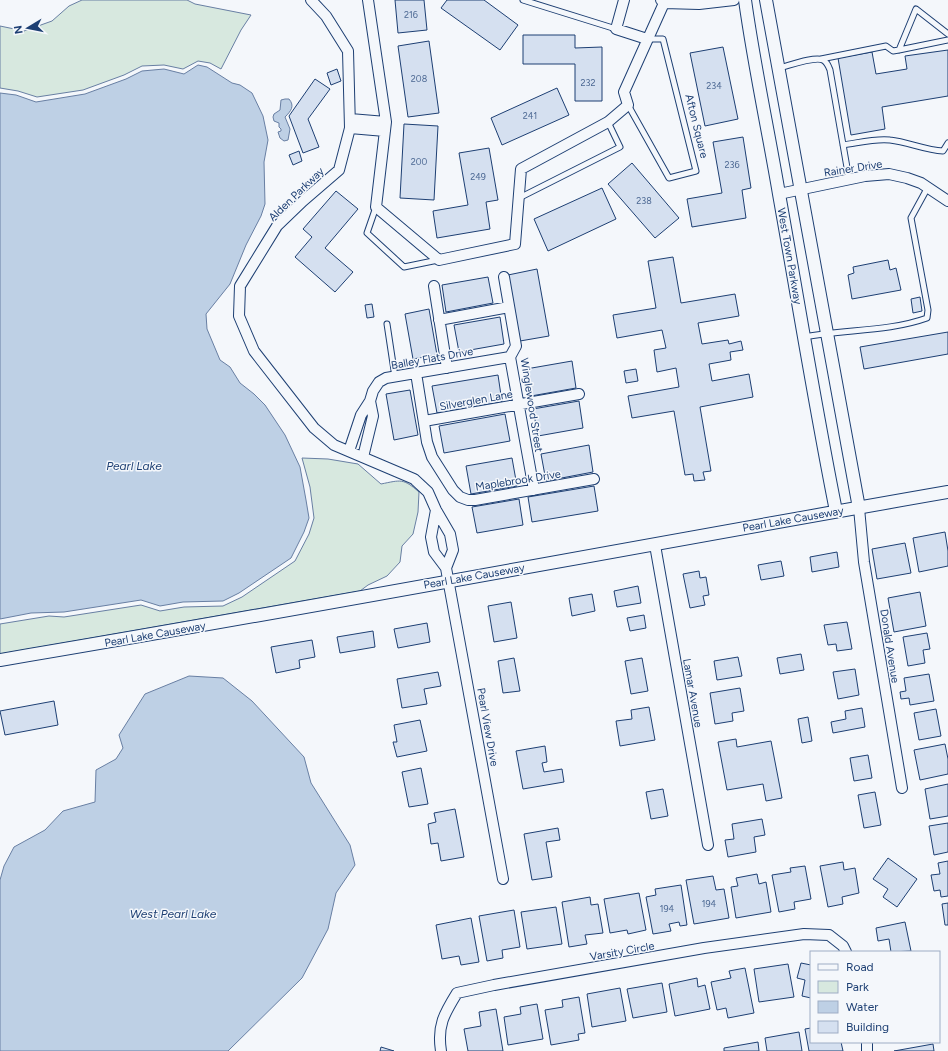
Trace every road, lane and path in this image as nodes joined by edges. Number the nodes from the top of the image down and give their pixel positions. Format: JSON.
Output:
{"nodes":[{"id":1,"x":311,"y":0,"type":"edge"},
{"id":2,"x":368,"y":0,"type":"edge"},
{"id":3,"x":522,"y":0,"type":"edge"},
{"id":4,"x":624,"y":0,"type":"edge"},
{"id":5,"x":734,"y":0,"type":"edge"},
{"id":6,"x":745,"y":0,"type":"edge"},
{"id":7,"x":766,"y":0,"type":"edge"},
{"id":8,"x":665,"y":1,"type":"edge"},
{"id":9,"x":616,"y":29,"type":"junction"},
{"id":10,"x":948,"y":34,"type":"edge"},
{"id":11,"x":647,"y":39,"type":"junction"},
{"id":12,"x":948,"y":40,"type":"edge"},
{"id":13,"x":899,"y":50,"type":"junction"},
{"id":14,"x":821,"y":59,"type":"junction"},
{"id":15,"x":778,"y":68,"type":"junction"},
{"id":16,"x":628,"y":105,"type":"junction"},
{"id":17,"x":608,"y":122,"type":"junction"},
{"id":18,"x":350,"y":124,"type":"junction"},
{"id":19,"x":386,"y":127,"type":"junction"},
{"id":20,"x":948,"y":143,"type":"edge"},
{"id":21,"x":843,"y":145,"type":"junction"},
{"id":22,"x":849,"y":179,"type":"junction"},
{"id":23,"x":928,"y":187,"type":"junction"},
{"id":24,"x":801,"y":189,"type":"junction"},
{"id":25,"x":779,"y":194,"type":"junction"},
{"id":26,"x":518,"y":198,"type":"junction"},
{"id":27,"x":948,"y":201,"type":"edge"},
{"id":28,"x":376,"y":207,"type":"junction"},
{"id":29,"x":439,"y":260,"type":"junction"},
{"id":30,"x":504,"y":277,"type":"dead end"},
{"id":31,"x":434,"y":286,"type":"dead end"},
{"id":32,"x":509,"y":307,"type":"junction"},
{"id":33,"x":439,"y":320,"type":"junction"},
{"id":34,"x":387,"y":324,"type":"dead end"},
{"id":35,"x":827,"y":332,"type":"junction"},
{"id":36,"x":804,"y":337,"type":"junction"},
{"id":37,"x":510,"y":357,"type":"junction"},
{"id":38,"x":447,"y":368,"type":"junction"},
{"id":39,"x":416,"y":373,"type":"junction"},
{"id":40,"x":395,"y":376,"type":"junction"},
{"id":41,"x":579,"y":394,"type":"dead end"},
{"id":42,"x":370,"y":401,"type":"junction"},
{"id":43,"x":519,"y":405,"type":"junction"},
{"id":44,"x":424,"y":421,"type":"junction"},
{"id":45,"x":348,"y":451,"type":"junction"},
{"id":46,"x":363,"y":457,"type":"junction"},
{"id":47,"x":594,"y":479,"type":"dead end"},
{"id":48,"x":534,"y":490,"type":"junction"},
{"id":49,"x":948,"y":492,"type":"edge"},
{"id":50,"x":859,"y":508,"type":"junction"},
{"id":51,"x":436,"y":510,"type":"junction"},
{"id":52,"x":836,"y":511,"type":"junction"},
{"id":53,"x":655,"y":545,"type":"junction"},
{"id":54,"x":446,"y":568,"type":"junction"},
{"id":55,"x":448,"y":580,"type":"junction"},
{"id":56,"x":0,"y":660,"type":"edge"},
{"id":57,"x":902,"y":788,"type":"dead end"},
{"id":58,"x":708,"y":845,"type":"dead end"},
{"id":59,"x":503,"y":879,"type":"dead end"},
{"id":60,"x":846,"y":951,"type":"edge"},
{"id":61,"x":441,"y":1051,"type":"edge"}],
"edges":[{"from":1,"to":18,"type":"street","name":"Alden Parkway"},
{"from":2,"to":19,"type":"street"},
{"from":3,"to":9,"type":"lane","name":"Afton Square"},
{"from":4,"to":9,"type":"street"},
{"from":5,"to":8,"type":"street"},
{"from":6,"to":25,"type":"street","name":"West Town Parkway"},
{"from":7,"to":15,"type":"street","name":"West Town Parkway"},
{"from":8,"to":11,"type":"street","name":"Afton Square"},
{"from":9,"to":11,"type":"street","name":"Afton Square"},
{"from":10,"to":13,"type":"lane"},
{"from":11,"to":16,"type":"street","name":"Afton Square"},
{"from":11,"to":16,"type":"lane","name":"Afton Square"},
{"from":12,"to":13,"type":"lane"},
{"from":13,"to":14,"type":"lane"},
{"from":14,"to":15,"type":"lane"},
{"from":14,"to":21,"type":"lane"},
{"from":15,"to":24,"type":"street","name":"West Town Parkway"},
{"from":16,"to":17,"type":"street"},
{"from":17,"to":26,"type":"street"},
{"from":17,"to":26,"type":"lane"},
{"from":18,"to":19,"type":"street"},
{"from":18,"to":45,"type":"street","name":"Alden Parkway"},
{"from":19,"to":28,"type":"street"},
{"from":20,"to":21,"type":"lane"},
{"from":21,"to":22,"type":"lane"},
{"from":22,"to":23,"type":"street","name":"Rainer Drive"},
{"from":22,"to":24,"type":"street","name":"Rainer Drive"},
{"from":23,"to":27,"type":"street","name":"Rainer Drive"},
{"from":23,"to":35,"type":"lane"},
{"from":24,"to":25,"type":"street","name":"Rainer Drive"},
{"from":24,"to":35,"type":"street","name":"West Town Parkway"},
{"from":25,"to":36,"type":"street","name":"West Town Parkway"},
{"from":26,"to":29,"type":"street"},
{"from":28,"to":29,"type":"street"},
{"from":28,"to":29,"type":"lane"},
{"from":30,"to":32,"type":"street","name":"Winglewood Street"},
{"from":31,"to":33,"type":"street"},
{"from":32,"to":33,"type":"street"},
{"from":32,"to":37,"type":"street","name":"Winglewood Street"},
{"from":33,"to":38,"type":"street"},
{"from":34,"to":40,"type":"lane"},
{"from":35,"to":36,"type":"lane"},
{"from":35,"to":50,"type":"street","name":"West Town Parkway"},
{"from":36,"to":52,"type":"street","name":"West Town Parkway"},
{"from":37,"to":38,"type":"street","name":"Balley Flats Drive"},
{"from":37,"to":43,"type":"street","name":"Winglewood Street"},
{"from":38,"to":39,"type":"street","name":"Balley Flats Drive"},
{"from":39,"to":40,"type":"street","name":"Balley Flats Drive"},
{"from":39,"to":44,"type":"street","name":"Maplebrook Drive"},
{"from":40,"to":42,"type":"street","name":"Balley Flats Drive"},
{"from":41,"to":43,"type":"street","name":"Silverglen Lane"},
{"from":42,"to":45,"type":"street","name":"Balley Flats Drive"},
{"from":42,"to":46,"type":"street"},
{"from":43,"to":44,"type":"street","name":"Silverglen Lane"},
{"from":43,"to":48,"type":"street","name":"Winglewood Street"},
{"from":44,"to":48,"type":"street","name":"Maplebrook Drive"},
{"from":45,"to":46,"type":"street","name":"Alden Parkway"},
{"from":46,"to":51,"type":"street","name":"Alden Parkway"},
{"from":47,"to":48,"type":"street","name":"Maplebrook Drive"},
{"from":49,"to":50,"type":"street","name":"Pearl Lake Causeway"},
{"from":50,"to":52,"type":"street","name":"Pearl Lake Causeway"},
{"from":50,"to":57,"type":"street","name":"Donald Avenue"},
{"from":51,"to":54,"type":"street","name":"Alden Parkway"},
{"from":51,"to":54,"type":"street","name":"Alden Parkway"},
{"from":52,"to":53,"type":"street","name":"Pearl Lake Causeway"},
{"from":53,"to":55,"type":"street","name":"Pearl Lake Causeway"},
{"from":53,"to":58,"type":"street","name":"Lamar Avenue"},
{"from":54,"to":55,"type":"street","name":"Alden Parkway"},
{"from":55,"to":56,"type":"street","name":"Pearl Lake Causeway"},
{"from":55,"to":59,"type":"street","name":"Pearl View Drive"},
{"from":60,"to":61,"type":"street","name":"Varsity Circle"}]}
